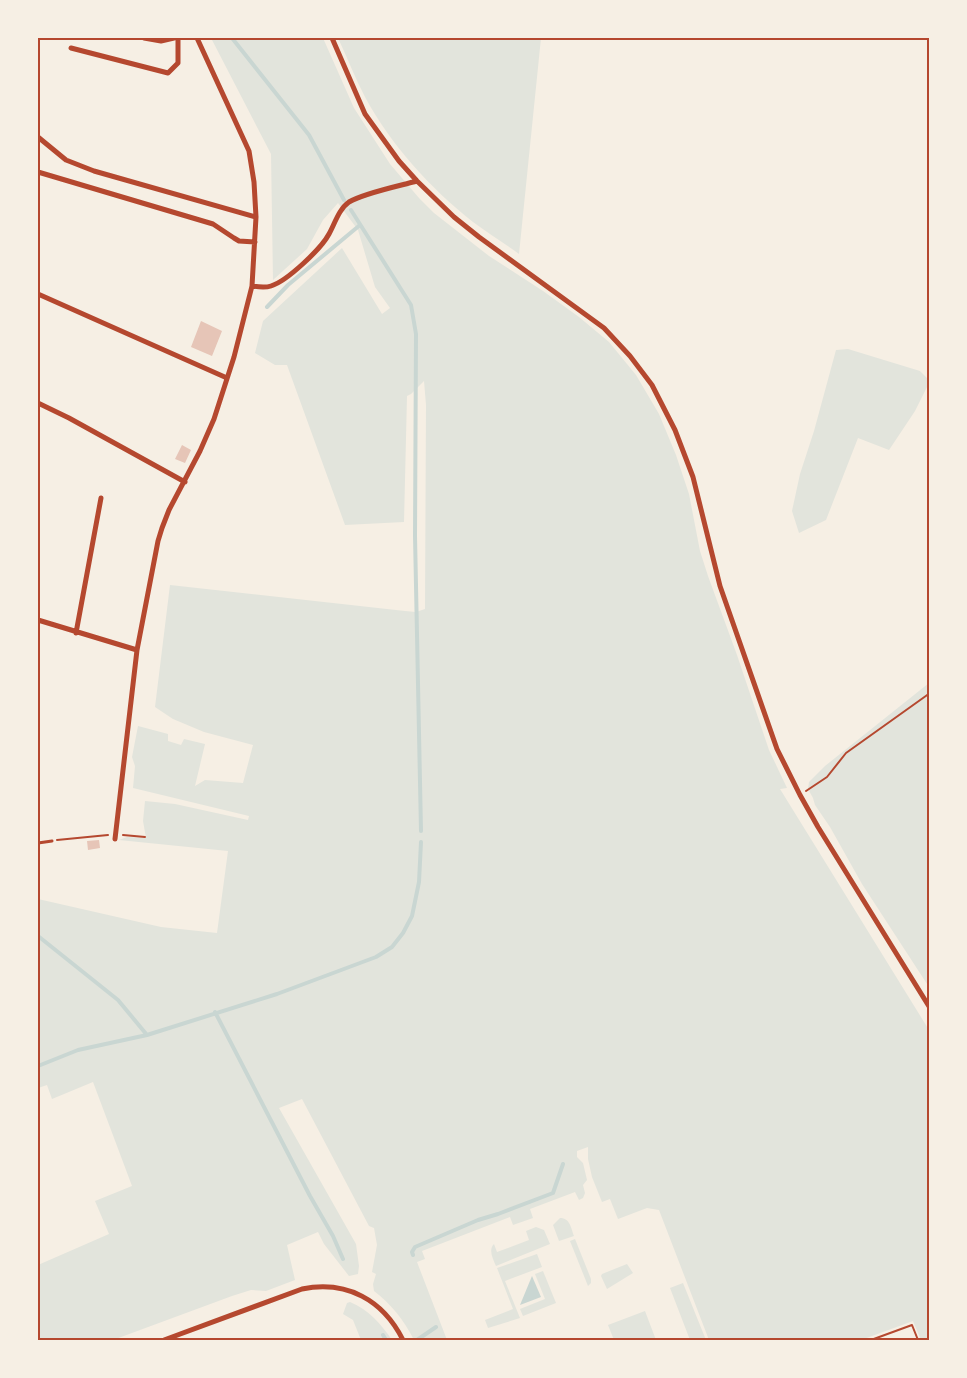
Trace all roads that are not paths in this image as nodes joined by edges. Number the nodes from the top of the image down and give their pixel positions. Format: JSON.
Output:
{"nodes":[{"id":1,"x":144,"y":38,"type":"edge"},
{"id":2,"x":174,"y":38,"type":"edge"},
{"id":3,"x":178,"y":38,"type":"edge"},
{"id":4,"x":197,"y":38,"type":"edge"},
{"id":5,"x":332,"y":38,"type":"edge"},
{"id":6,"x":71,"y":48,"type":"dead end"},
{"id":7,"x":38,"y":137,"type":"edge"},
{"id":8,"x":38,"y":172,"type":"edge"},
{"id":9,"x":417,"y":181,"type":"junction"},
{"id":10,"x":256,"y":217,"type":"junction"},
{"id":11,"x":255,"y":242,"type":"junction"},
{"id":12,"x":252,"y":286,"type":"junction"},
{"id":13,"x":38,"y":294,"type":"edge"},
{"id":14,"x":227,"y":378,"type":"junction"},
{"id":15,"x":38,"y":403,"type":"edge"},
{"id":16,"x":185,"y":482,"type":"junction"},
{"id":17,"x":101,"y":498,"type":"dead end"},
{"id":18,"x":38,"y":620,"type":"edge"},
{"id":19,"x":76,"y":633,"type":"junction"},
{"id":20,"x":137,"y":650,"type":"junction"},
{"id":21,"x":115,"y":837,"type":"road end"},
{"id":22,"x":51,"y":841,"type":"road end"},
{"id":23,"x":38,"y":843,"type":"edge"},
{"id":24,"x":930,"y":1008,"type":"edge"},
{"id":25,"x":164,"y":1341,"type":"edge"},
{"id":26,"x":402,"y":1341,"type":"edge"}],
"edges":[{"from":1,"to":2,"type":"street"},
{"from":3,"to":6,"type":"street"},
{"from":4,"to":10,"type":"street"},
{"from":5,"to":9,"type":"street"},
{"from":7,"to":10,"type":"street"},
{"from":8,"to":11,"type":"street"},
{"from":9,"to":12,"type":"street"},
{"from":9,"to":24,"type":"street"},
{"from":10,"to":11,"type":"street"},
{"from":11,"to":12,"type":"street"},
{"from":12,"to":14,"type":"street"},
{"from":13,"to":14,"type":"street"},
{"from":14,"to":16,"type":"street"},
{"from":15,"to":16,"type":"street"},
{"from":16,"to":20,"type":"street"},
{"from":17,"to":19,"type":"street"},
{"from":18,"to":19,"type":"street"},
{"from":19,"to":20,"type":"street"},
{"from":20,"to":21,"type":"street"},
{"from":22,"to":23,"type":"lane"},
{"from":25,"to":26,"type":"street"}]}
